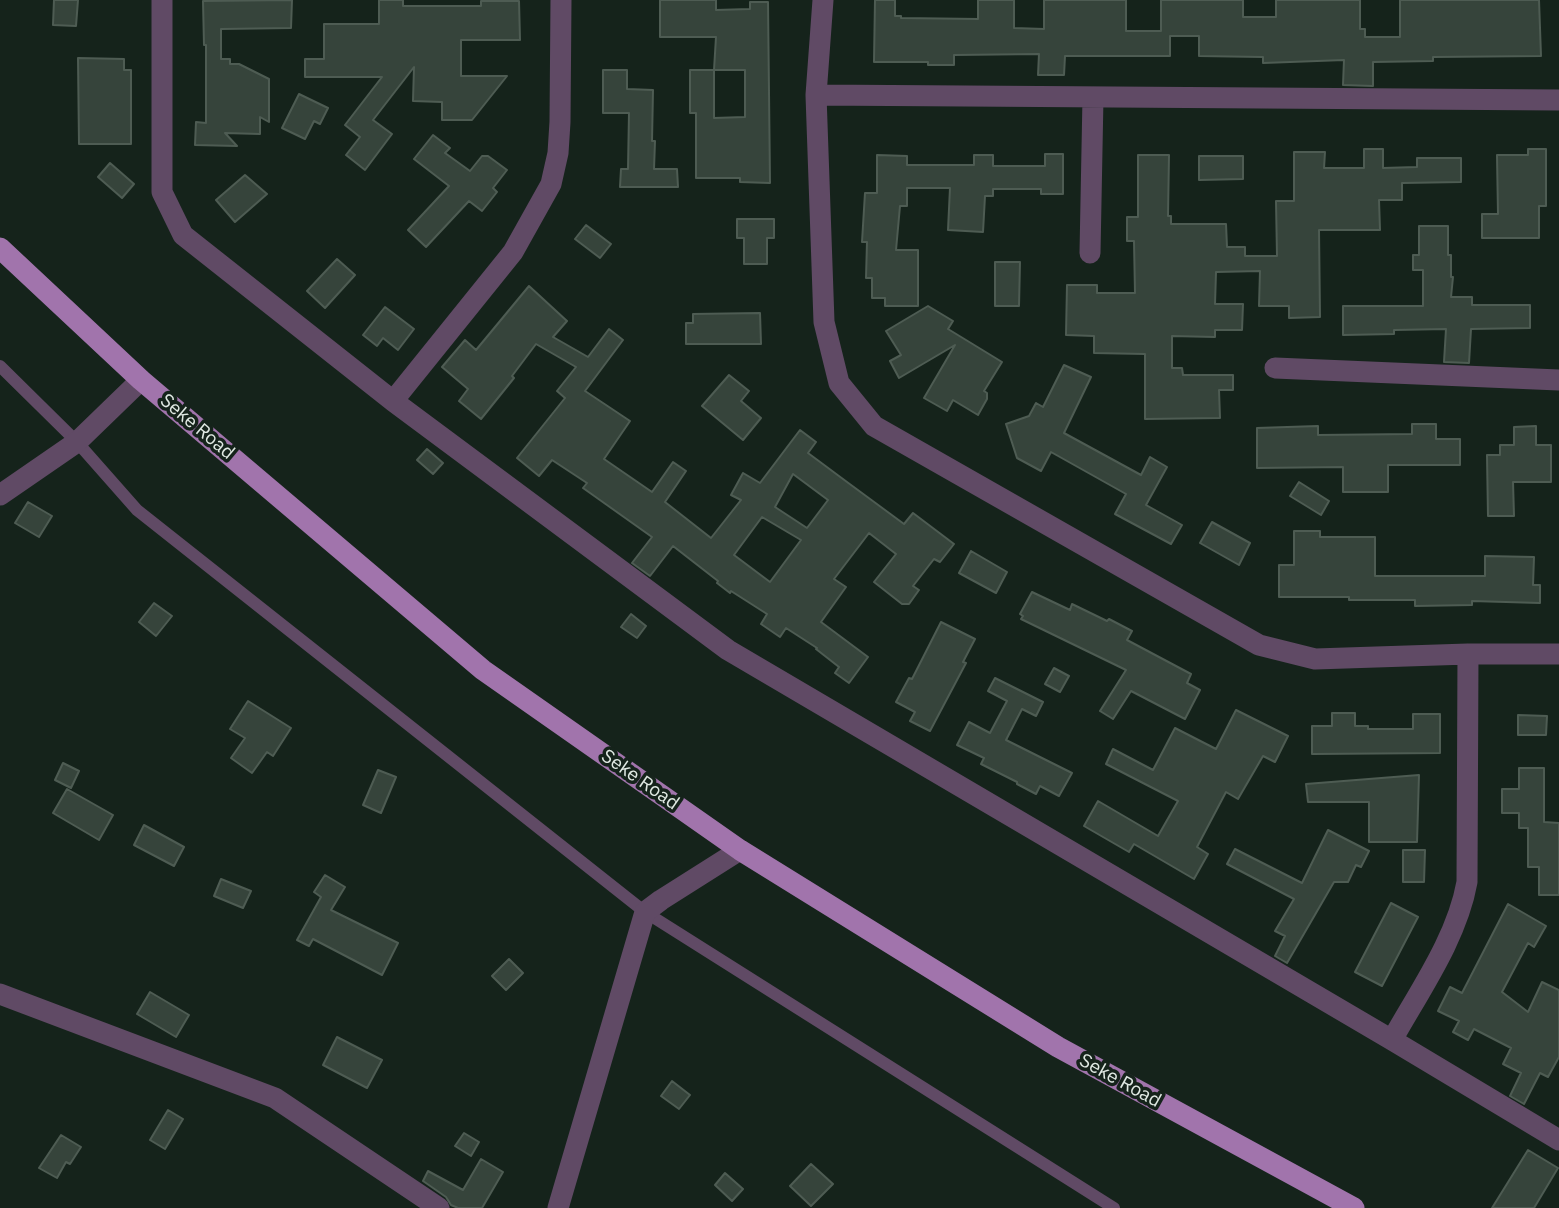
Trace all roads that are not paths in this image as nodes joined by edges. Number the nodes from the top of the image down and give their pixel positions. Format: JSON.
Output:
{"nodes":[{"id":1,"x":162,"y":0,"type":"edge"},
{"id":2,"x":561,"y":0,"type":"edge"},
{"id":3,"x":823,"y":0,"type":"edge"},
{"id":4,"x":816,"y":95,"type":"junction"},
{"id":5,"x":1093,"y":97,"type":"junction"},
{"id":6,"x":1559,"y":100,"type":"edge"},
{"id":7,"x":0,"y":248,"type":"edge"},
{"id":8,"x":1090,"y":253,"type":"dead end"},
{"id":9,"x":0,"y":366,"type":"edge"},
{"id":10,"x":1275,"y":368,"type":"dead end"},
{"id":11,"x":141,"y":380,"type":"junction"},
{"id":12,"x":1559,"y":380,"type":"edge"},
{"id":13,"x":393,"y":401,"type":"junction"},
{"id":14,"x":77,"y":442,"type":"junction"},
{"id":15,"x":0,"y":495,"type":"edge"},
{"id":16,"x":1468,"y":654,"type":"junction"},
{"id":17,"x":1559,"y":654,"type":"edge"},
{"id":18,"x":740,"y":850,"type":"junction"},
{"id":19,"x":645,"y":912,"type":"junction"},
{"id":20,"x":0,"y":995,"type":"edge"},
{"id":21,"x":1392,"y":1040,"type":"junction"},
{"id":22,"x":1559,"y":1140,"type":"edge"},
{"id":23,"x":439,"y":1208,"type":"edge"},
{"id":24,"x":558,"y":1208,"type":"edge"},
{"id":25,"x":1114,"y":1208,"type":"edge"},
{"id":26,"x":1354,"y":1208,"type":"edge"}],
"edges":[{"from":1,"to":13,"type":"street"},
{"from":2,"to":13,"type":"street"},
{"from":3,"to":4,"type":"street"},
{"from":4,"to":5,"type":"street"},
{"from":4,"to":16,"type":"street"},
{"from":5,"to":6,"type":"street"},
{"from":5,"to":8,"type":"street"},
{"from":7,"to":11,"type":"main road","name":"Seke Road"},
{"from":9,"to":14,"type":"lane"},
{"from":10,"to":12,"type":"street"},
{"from":11,"to":14,"type":"street"},
{"from":11,"to":18,"type":"main road","name":"Seke Road"},
{"from":13,"to":21,"type":"street"},
{"from":14,"to":15,"type":"street"},
{"from":14,"to":19,"type":"lane"},
{"from":16,"to":17,"type":"street"},
{"from":16,"to":21,"type":"street"},
{"from":18,"to":19,"type":"street"},
{"from":18,"to":26,"type":"main road","name":"Seke Road"},
{"from":19,"to":24,"type":"street"},
{"from":19,"to":25,"type":"lane"},
{"from":20,"to":23,"type":"street"},
{"from":21,"to":22,"type":"street"}]}
